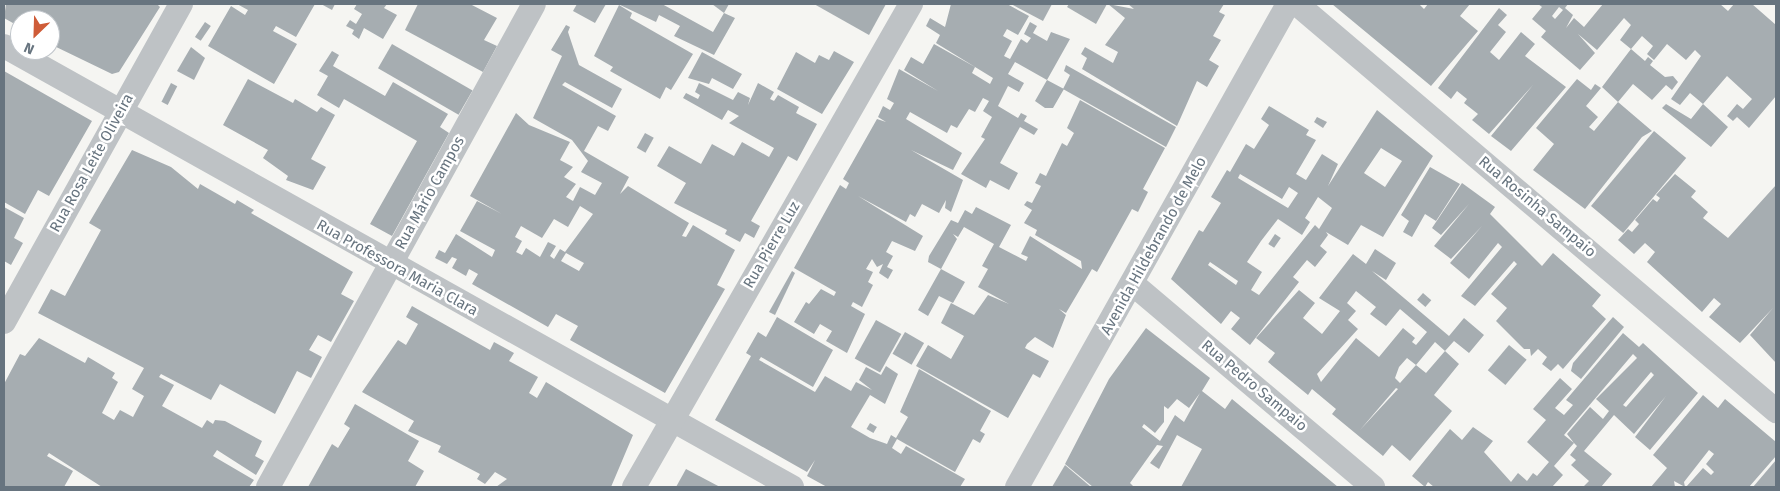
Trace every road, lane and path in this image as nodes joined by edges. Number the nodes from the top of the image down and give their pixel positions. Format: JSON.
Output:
{"nodes":[{"id":1,"x":181,"y":4,"type":"edge"},
{"id":2,"x":534,"y":4,"type":"edge"},
{"id":3,"x":911,"y":4,"type":"edge"},
{"id":4,"x":1288,"y":4,"type":"edge"},
{"id":5,"x":1297,"y":4,"type":"edge"},
{"id":6,"x":4,"y":46,"type":"edge"},
{"id":7,"x":121,"y":112,"type":"junction"},
{"id":8,"x":391,"y":264,"type":"junction"},
{"id":9,"x":1134,"y":285,"type":"junction"},
{"id":10,"x":4,"y":322,"type":"edge"},
{"id":11,"x":1776,"y":411,"type":"edge"},
{"id":12,"x":670,"y":422,"type":"junction"},
{"id":13,"x":268,"y":487,"type":"edge"},
{"id":14,"x":634,"y":487,"type":"edge"},
{"id":15,"x":792,"y":487,"type":"edge"},
{"id":16,"x":1017,"y":487,"type":"edge"},
{"id":17,"x":1374,"y":487,"type":"edge"}],
"edges":[{"from":1,"to":7,"type":"street","name":"Rua Rosa Leite Oliveira"},
{"from":2,"to":8,"type":"street","name":"Rua Mário Campos"},
{"from":3,"to":12,"type":"street","name":"Rua Pierre Luz"},
{"from":4,"to":9,"type":"street","name":"Avenida Hildebrando de Melo"},
{"from":5,"to":11,"type":"street","name":"Rua Rosinha Sampaio"},
{"from":6,"to":7,"type":"street","name":"Rua Professora Maria Clara"},
{"from":7,"to":8,"type":"street","name":"Rua Professora Maria Clara"},
{"from":7,"to":10,"type":"street","name":"Rua Rosa Leite Oliveira"},
{"from":8,"to":12,"type":"street","name":"Rua Professora Maria Clara"},
{"from":8,"to":13,"type":"street","name":"Rua Mário Campos"},
{"from":9,"to":16,"type":"street","name":"Avenida Hildebrando de Melo"},
{"from":9,"to":17,"type":"street","name":"Rua Pedro Sampaio"},
{"from":12,"to":14,"type":"street","name":"Rua Pierre Luz"},
{"from":12,"to":15,"type":"street","name":"Rua Professora Maria Clara"}]}
